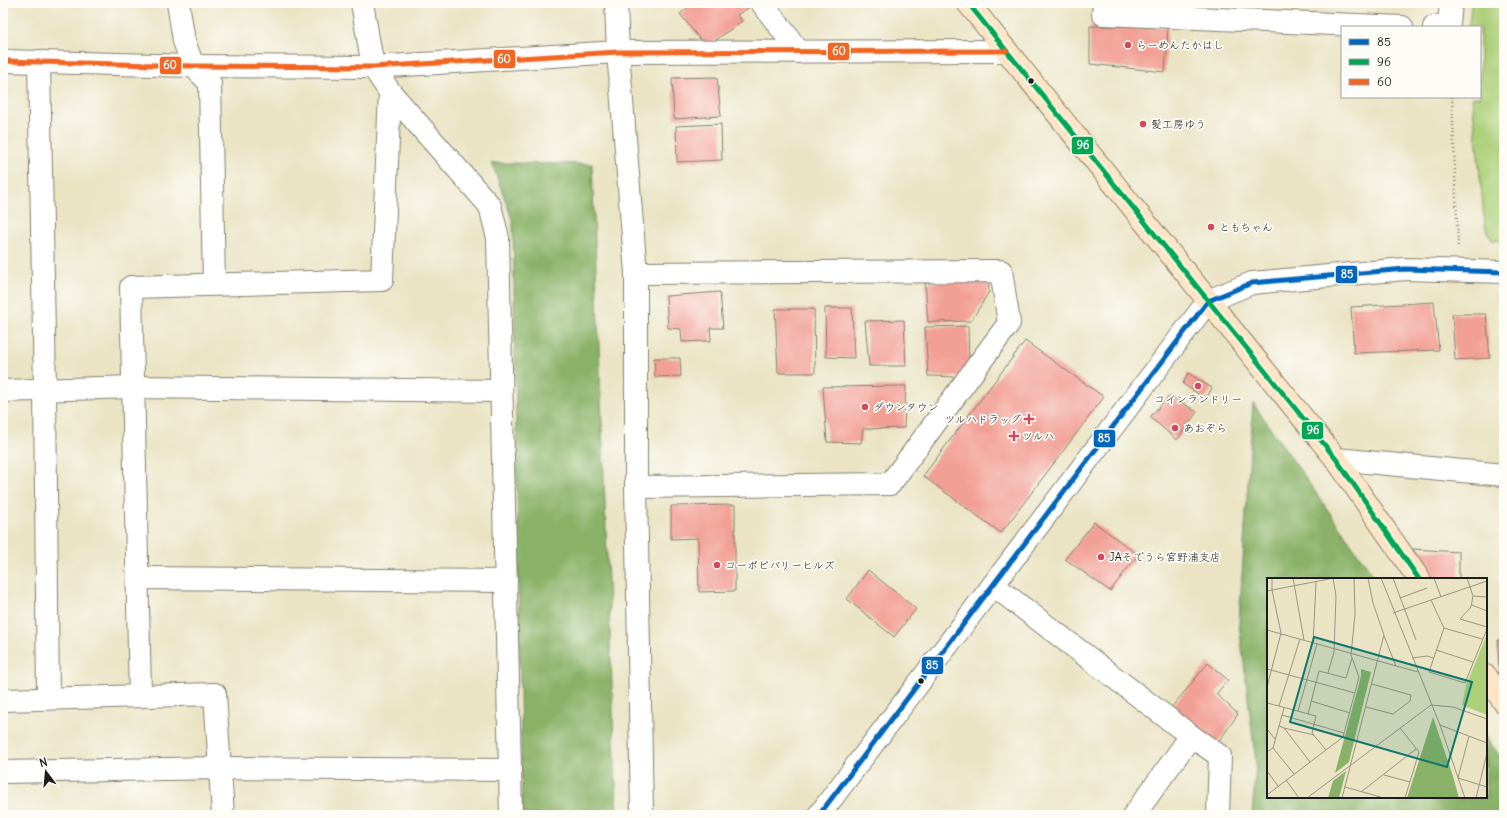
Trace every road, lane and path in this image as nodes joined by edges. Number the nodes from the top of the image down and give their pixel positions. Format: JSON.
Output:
{"nodes":[{"id":1,"x":178,"y":3,"type":"edge"},
{"id":2,"x":362,"y":3,"type":"edge"},
{"id":3,"x":616,"y":3,"type":"edge"},
{"id":4,"x":762,"y":3,"type":"edge"},
{"id":5,"x":968,"y":3,"type":"edge"},
{"id":6,"x":1104,"y":3,"type":"edge"},
{"id":7,"x":1451,"y":3,"type":"edge"},
{"id":8,"x":1379,"y":26,"type":"edge"},
{"id":9,"x":1439,"y":26,"type":"edge"},
{"id":10,"x":1006,"y":51,"type":"junction"},
{"id":11,"x":618,"y":52,"type":"junction"},
{"id":12,"x":799,"y":52,"type":"junction"},
{"id":13,"x":4,"y":57,"type":"edge"},
{"id":14,"x":39,"y":61,"type":"junction"},
{"id":15,"x":193,"y":66,"type":"junction"},
{"id":16,"x":373,"y":67,"type":"junction"},
{"id":17,"x":390,"y":92,"type":"junction"},
{"id":18,"x":1452,"y":98,"type":"edge"},
{"id":19,"x":1459,"y":270,"type":"junction"},
{"id":20,"x":1504,"y":272,"type":"edge"},
{"id":21,"x":636,"y":273,"type":"junction"},
{"id":22,"x":214,"y":284,"type":"junction"},
{"id":23,"x":1208,"y":301,"type":"junction"},
{"id":24,"x":134,"y":387,"type":"junction"},
{"id":25,"x":46,"y":390,"type":"junction"},
{"id":26,"x":3,"y":391,"type":"edge"},
{"id":27,"x":501,"y":391,"type":"junction"},
{"id":28,"x":1336,"y":459,"type":"junction"},
{"id":29,"x":1504,"y":475,"type":"edge"},
{"id":30,"x":636,"y":487,"type":"junction"},
{"id":31,"x":138,"y":578,"type":"junction"},
{"id":32,"x":1418,"y":578,"type":"edge"},
{"id":33,"x":506,"y":581,"type":"junction"},
{"id":34,"x":992,"y":585,"type":"junction"},
{"id":35,"x":1487,"y":677,"type":"edge"},
{"id":36,"x":140,"y":695,"type":"junction"},
{"id":37,"x":48,"y":698,"type":"junction"},
{"id":38,"x":3,"y":700,"type":"edge"},
{"id":39,"x":1504,"y":702,"type":"edge"},
{"id":40,"x":1190,"y":736,"type":"junction"},
{"id":41,"x":220,"y":768,"type":"junction"},
{"id":42,"x":511,"y":770,"type":"junction"},
{"id":43,"x":3,"y":772,"type":"edge"},
{"id":44,"x":223,"y":815,"type":"edge"},
{"id":45,"x":511,"y":815,"type":"edge"},
{"id":46,"x":642,"y":815,"type":"edge"},
{"id":47,"x":819,"y":815,"type":"edge"},
{"id":48,"x":1134,"y":815,"type":"edge"},
{"id":49,"x":1218,"y":815,"type":"edge"}],
"edges":[{"from":1,"to":15,"type":"street"},
{"from":2,"to":16,"type":"street"},
{"from":3,"to":11,"type":"street"},
{"from":4,"to":12,"type":"street"},
{"from":5,"to":10,"type":"main road"},
{"from":6,"to":8,"type":"street"},
{"from":7,"to":9,"type":"street"},
{"from":10,"to":12,"type":"street"},
{"from":10,"to":23,"type":"main road"},
{"from":11,"to":12,"type":"street"},
{"from":11,"to":16,"type":"street"},
{"from":11,"to":21,"type":"street"},
{"from":13,"to":14,"type":"street"},
{"from":14,"to":15,"type":"street"},
{"from":14,"to":25,"type":"street"},
{"from":15,"to":16,"type":"street"},
{"from":15,"to":22,"type":"street"},
{"from":16,"to":17,"type":"street"},
{"from":17,"to":22,"type":"street"},
{"from":17,"to":27,"type":"street"},
{"from":18,"to":19,"type":"path"},
{"from":19,"to":20,"type":"street"},
{"from":19,"to":23,"type":"street"},
{"from":21,"to":30,"type":"street"},
{"from":21,"to":30,"type":"street"},
{"from":22,"to":24,"type":"street"},
{"from":23,"to":28,"type":"main road"},
{"from":23,"to":34,"type":"street"},
{"from":24,"to":25,"type":"street"},
{"from":24,"to":27,"type":"street"},
{"from":24,"to":31,"type":"street"},
{"from":25,"to":26,"type":"street"},
{"from":25,"to":37,"type":"street"},
{"from":27,"to":33,"type":"street"},
{"from":28,"to":29,"type":"street"},
{"from":28,"to":32,"type":"main road"},
{"from":30,"to":46,"type":"street"},
{"from":31,"to":33,"type":"street"},
{"from":31,"to":36,"type":"street"},
{"from":33,"to":42,"type":"street"},
{"from":34,"to":40,"type":"street"},
{"from":34,"to":47,"type":"street"},
{"from":35,"to":39,"type":"main road"},
{"from":36,"to":37,"type":"street"},
{"from":36,"to":41,"type":"street"},
{"from":37,"to":38,"type":"street"},
{"from":40,"to":48,"type":"street"},
{"from":40,"to":49,"type":"street"},
{"from":41,"to":42,"type":"street"},
{"from":41,"to":43,"type":"street"},
{"from":41,"to":44,"type":"street"},
{"from":42,"to":45,"type":"street"}]}
